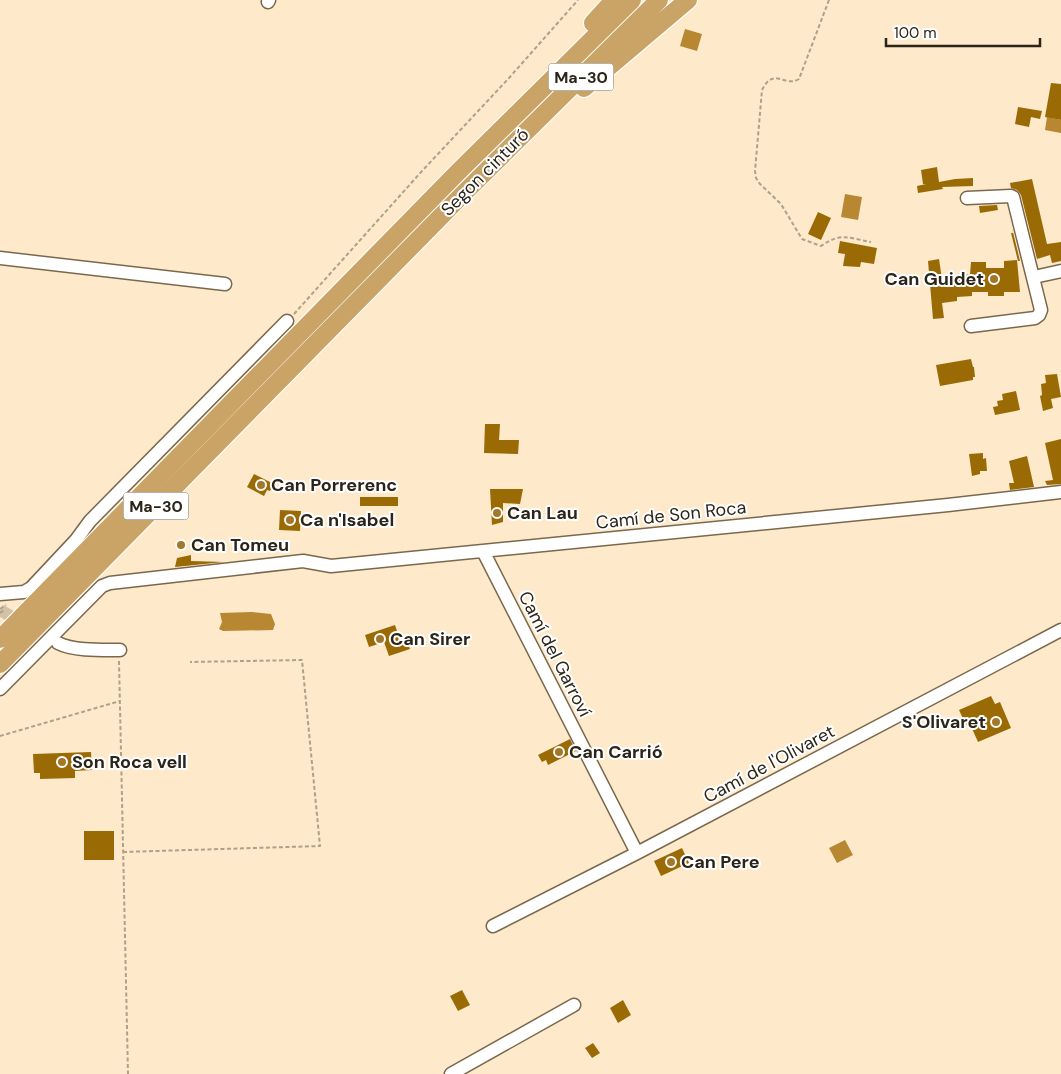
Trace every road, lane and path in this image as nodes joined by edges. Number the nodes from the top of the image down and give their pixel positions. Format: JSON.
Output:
{"nodes":[{"id":1,"x":578,"y":0,"type":"edge"},
{"id":2,"x":614,"y":0,"type":"edge"},
{"id":3,"x":632,"y":0,"type":"edge"},
{"id":4,"x":659,"y":0,"type":"edge"},
{"id":5,"x":688,"y":0,"type":"edge"},
{"id":6,"x":829,"y":0,"type":"edge"},
{"id":7,"x":498,"y":132,"type":"junction"},
{"id":8,"x":503,"y":154,"type":"junction"},
{"id":9,"x":967,"y":198,"type":"dead end"},
{"id":10,"x":871,"y":242,"type":"dead end"},
{"id":11,"x":0,"y":258,"type":"edge"},
{"id":12,"x":1061,"y":271,"type":"edge"},
{"id":13,"x":1034,"y":277,"type":"junction"},
{"id":14,"x":226,"y":284,"type":"dead end"},
{"id":15,"x":288,"y":321,"type":"joint"},
{"id":16,"x":971,"y":326,"type":"dead end"},
{"id":17,"x":1061,"y":492,"type":"edge"},
{"id":18,"x":483,"y":551,"type":"junction"},
{"id":19,"x":0,"y":594,"type":"edge"},
{"id":20,"x":4,"y":610,"type":"dead end"},
{"id":21,"x":0,"y":613,"type":"edge"},
{"id":22,"x":1061,"y":630,"type":"edge"},
{"id":23,"x":0,"y":639,"type":"edge"},
{"id":24,"x":58,"y":643,"type":"tunnel mouth"},
{"id":25,"x":120,"y":656,"type":"joint"},
{"id":26,"x":190,"y":662,"type":"dead end"},
{"id":27,"x":0,"y":664,"type":"edge"},
{"id":28,"x":0,"y":689,"type":"edge"},
{"id":29,"x":120,"y":701,"type":"junction"},
{"id":30,"x":0,"y":736,"type":"edge"},
{"id":31,"x":123,"y":852,"type":"junction"},
{"id":32,"x":637,"y":853,"type":"junction"},
{"id":33,"x":493,"y":926,"type":"dead end"},
{"id":34,"x":574,"y":1005,"type":"dead end"},
{"id":35,"x":128,"y":1074,"type":"edge"},
{"id":36,"x":451,"y":1074,"type":"edge"}],
"edges":[{"from":1,"to":15,"type":"path"},
{"from":2,"to":7,"type":"highway"},
{"from":3,"to":7,"type":"highway","number":"Ma-30"},
{"from":4,"to":8,"type":"highway","name":"Segon cinturó","number":"Ma-30"},
{"from":5,"to":8,"type":"highway"},
{"from":6,"to":10,"type":"path"},
{"from":7,"to":23,"type":"highway","number":"Ma-30"},
{"from":8,"to":27,"type":"highway","name":"Segon cinturó","number":"Ma-30"},
{"from":9,"to":13,"type":"street"},
{"from":11,"to":14,"type":"street"},
{"from":12,"to":13,"type":"street"},
{"from":13,"to":16,"type":"street"},
{"from":15,"to":19,"type":"street"},
{"from":17,"to":18,"type":"street","name":"Camí de Son Roca"},
{"from":18,"to":28,"type":"street","name":"Camí de Son Roca"},
{"from":18,"to":32,"type":"street","name":"Camí del Garroví"},
{"from":20,"to":21,"type":"path"},
{"from":22,"to":32,"type":"street","name":"Camí de l'Olivaret"},
{"from":24,"to":25,"type":"street"},
{"from":25,"to":29,"type":"path"},
{"from":26,"to":31,"type":"path"},
{"from":29,"to":30,"type":"path"},
{"from":29,"to":31,"type":"path"},
{"from":31,"to":35,"type":"path"},
{"from":32,"to":33,"type":"street","name":"Camí de l'Olivaret"},
{"from":34,"to":36,"type":"street"}]}
